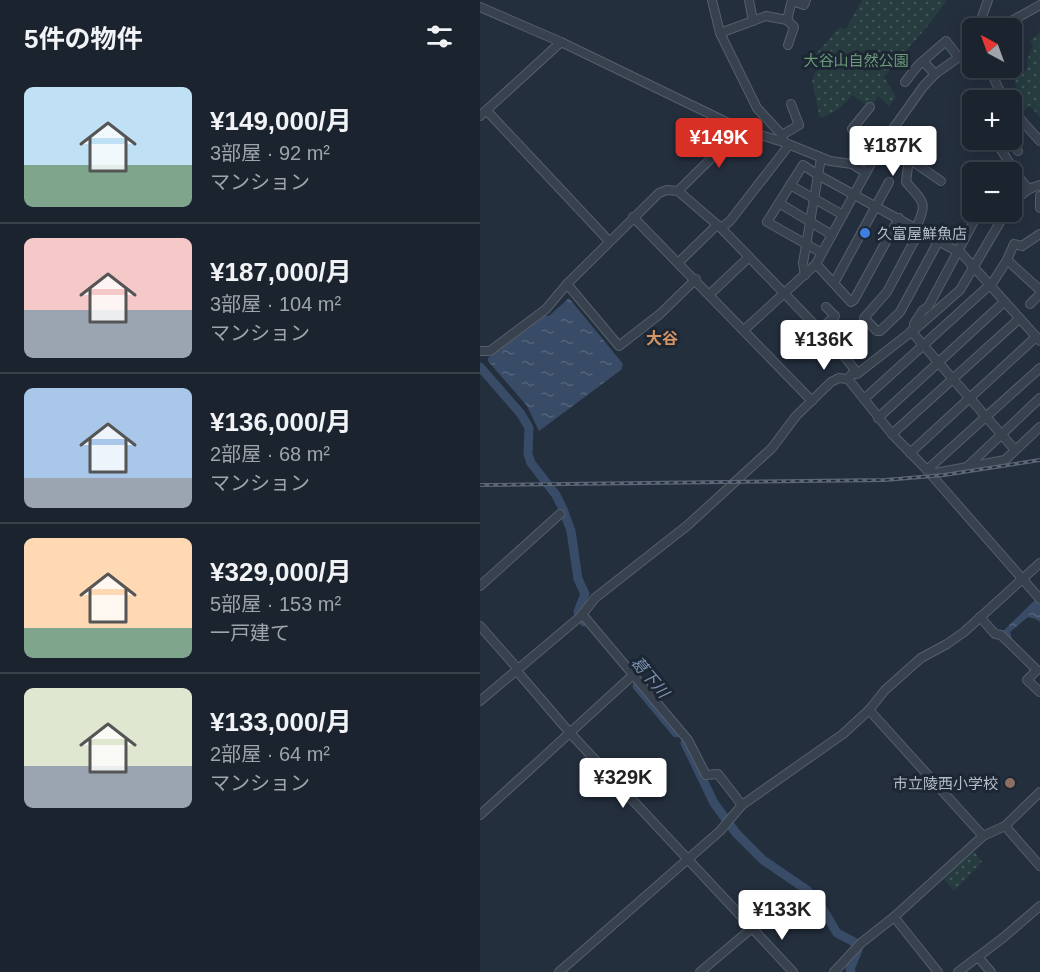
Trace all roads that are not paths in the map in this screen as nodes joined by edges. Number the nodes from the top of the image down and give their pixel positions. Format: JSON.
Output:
{"nodes":[{"id":1,"x":712,"y":0,"type":"edge"},
{"id":2,"x":749,"y":0,"type":"edge"},
{"id":3,"x":806,"y":0,"type":"edge"},
{"id":4,"x":988,"y":0,"type":"edge"},
{"id":5,"x":792,"y":1,"type":"edge"},
{"id":6,"x":1040,"y":6,"type":"edge"},
{"id":7,"x":480,"y":7,"type":"edge"},
{"id":8,"x":982,"y":18,"type":"edge"},
{"id":9,"x":1018,"y":18,"type":"edge"},
{"id":10,"x":787,"y":20,"type":"junction"},
{"id":11,"x":753,"y":21,"type":"junction"},
{"id":12,"x":720,"y":33,"type":"junction"},
{"id":13,"x":561,"y":42,"type":"junction"},
{"id":14,"x":788,"y":45,"type":"dead end"},
{"id":15,"x":962,"y":56,"type":"edge"},
{"id":16,"x":959,"y":58,"type":"junction"},
{"id":17,"x":923,"y":61,"type":"junction"},
{"id":18,"x":935,"y":74,"type":"junction"},
{"id":19,"x":905,"y":82,"type":"dead end"},
{"id":20,"x":791,"y":104,"type":"dead end"},
{"id":21,"x":870,"y":107,"type":"dead end"},
{"id":22,"x":484,"y":113,"type":"edge"},
{"id":23,"x":1022,"y":123,"type":"edge"},
{"id":24,"x":741,"y":129,"type":"junction"},
{"id":25,"x":891,"y":130,"type":"junction"},
{"id":26,"x":785,"y":141,"type":"junction"},
{"id":27,"x":1040,"y":141,"type":"edge"},
{"id":28,"x":877,"y":150,"type":"junction"},
{"id":29,"x":1001,"y":150,"type":"edge"},
{"id":30,"x":821,"y":158,"type":"junction"},
{"id":31,"x":909,"y":159,"type":"junction"},
{"id":32,"x":852,"y":164,"type":"junction"},
{"id":33,"x":866,"y":173,"type":"junction"},
{"id":34,"x":818,"y":176,"type":"junction"},
{"id":35,"x":941,"y":181,"type":"dead end"},
{"id":36,"x":889,"y":182,"type":"dead end"},
{"id":37,"x":790,"y":185,"type":"junction"},
{"id":38,"x":1040,"y":185,"type":"edge"},
{"id":39,"x":1029,"y":189,"type":"junction"},
{"id":40,"x":678,"y":191,"type":"junction"},
{"id":41,"x":855,"y":194,"type":"junction"},
{"id":42,"x":1022,"y":194,"type":"edge"},
{"id":43,"x":1040,"y":196,"type":"edge"},
{"id":44,"x":814,"y":198,"type":"junction"},
{"id":45,"x":778,"y":203,"type":"junction"},
{"id":46,"x":876,"y":206,"type":"junction"},
{"id":47,"x":1040,"y":208,"type":"edge"},
{"id":48,"x":843,"y":215,"type":"junction"},
{"id":49,"x":633,"y":217,"type":"junction"},
{"id":50,"x":899,"y":218,"type":"junction"},
{"id":51,"x":810,"y":221,"type":"junction"},
{"id":52,"x":974,"y":222,"type":"edge"},
{"id":53,"x":1000,"y":222,"type":"edge"},
{"id":54,"x":719,"y":227,"type":"junction"},
{"id":55,"x":918,"y":229,"type":"junction"},
{"id":56,"x":1040,"y":234,"type":"edge"},
{"id":57,"x":832,"y":235,"type":"junction"},
{"id":58,"x":939,"y":240,"type":"junction"},
{"id":59,"x":609,"y":241,"type":"junction"},
{"id":60,"x":806,"y":244,"type":"junction"},
{"id":61,"x":958,"y":251,"type":"junction"},
{"id":62,"x":822,"y":253,"type":"junction"},
{"id":63,"x":749,"y":257,"type":"junction"},
{"id":64,"x":1007,"y":260,"type":"junction"},
{"id":65,"x":679,"y":262,"type":"junction"},
{"id":66,"x":816,"y":264,"type":"junction"},
{"id":67,"x":974,"y":268,"type":"junction"},
{"id":68,"x":805,"y":275,"type":"junction"},
{"id":69,"x":696,"y":279,"type":"junction"},
{"id":70,"x":834,"y":283,"type":"junction"},
{"id":71,"x":567,"y":284,"type":"junction"},
{"id":72,"x":989,"y":286,"type":"junction"},
{"id":73,"x":1040,"y":292,"type":"edge"},
{"id":74,"x":710,"y":294,"type":"junction"},
{"id":75,"x":784,"y":294,"type":"junction"},
{"id":76,"x":1004,"y":302,"type":"junction"},
{"id":77,"x":1030,"y":304,"type":"dead end"},
{"id":78,"x":826,"y":307,"type":"dead end"},
{"id":79,"x":1019,"y":319,"type":"junction"},
{"id":80,"x":818,"y":328,"type":"junction"},
{"id":81,"x":913,"y":329,"type":"junction"},
{"id":82,"x":744,"y":330,"type":"junction"},
{"id":83,"x":1038,"y":339,"type":"edge"},
{"id":84,"x":801,"y":340,"type":"dead end"},
{"id":85,"x":924,"y":345,"type":"junction"},
{"id":86,"x":480,"y":351,"type":"edge"},
{"id":87,"x":939,"y":363,"type":"junction"},
{"id":88,"x":1040,"y":368,"type":"edge"},
{"id":89,"x":850,"y":376,"type":"junction"},
{"id":90,"x":953,"y":379,"type":"junction"},
{"id":91,"x":970,"y":398,"type":"junction"},
{"id":92,"x":1040,"y":398,"type":"edge"},
{"id":93,"x":864,"y":399,"type":"junction"},
{"id":94,"x":812,"y":401,"type":"junction"},
{"id":95,"x":987,"y":416,"type":"junction"},
{"id":96,"x":878,"y":418,"type":"junction"},
{"id":97,"x":1040,"y":427,"type":"edge"},
{"id":98,"x":1002,"y":433,"type":"junction"},
{"id":99,"x":892,"y":434,"type":"junction"},
{"id":100,"x":1015,"y":450,"type":"junction"},
{"id":101,"x":910,"y":453,"type":"junction"},
{"id":102,"x":966,"y":467,"type":"junction"},
{"id":103,"x":928,"y":471,"type":"junction"},
{"id":104,"x":560,"y":514,"type":"dead end"},
{"id":105,"x":1040,"y":563,"type":"edge"},
{"id":106,"x":1022,"y":578,"type":"junction"},
{"id":107,"x":480,"y":586,"type":"edge"},
{"id":108,"x":1040,"y":598,"type":"edge"},
{"id":109,"x":582,"y":614,"type":"junction"},
{"id":110,"x":980,"y":617,"type":"junction"},
{"id":111,"x":480,"y":626,"type":"edge"},
{"id":112,"x":517,"y":669,"type":"junction"},
{"id":113,"x":633,"y":675,"type":"junction"},
{"id":114,"x":1040,"y":692,"type":"edge"},
{"id":115,"x":480,"y":701,"type":"edge"},
{"id":116,"x":869,"y":710,"type":"junction"},
{"id":117,"x":570,"y":733,"type":"junction"},
{"id":118,"x":1038,"y":797,"type":"edge"},
{"id":119,"x":742,"y":805,"type":"junction"},
{"id":120,"x":480,"y":815,"type":"edge"},
{"id":121,"x":1005,"y":826,"type":"junction"},
{"id":122,"x":983,"y":837,"type":"junction"},
{"id":123,"x":688,"y":859,"type":"junction"},
{"id":124,"x":1040,"y":866,"type":"edge"},
{"id":125,"x":1040,"y":906,"type":"edge"},
{"id":126,"x":894,"y":917,"type":"junction"},
{"id":127,"x":752,"y":928,"type":"junction"},
{"id":128,"x":978,"y":957,"type":"junction"},
{"id":129,"x":559,"y":972,"type":"edge"},
{"id":130,"x":700,"y":972,"type":"edge"},
{"id":131,"x":793,"y":972,"type":"edge"},
{"id":132,"x":834,"y":972,"type":"edge"},
{"id":133,"x":938,"y":972,"type":"edge"},
{"id":134,"x":958,"y":972,"type":"edge"},
{"id":135,"x":991,"y":972,"type":"edge"}],
"edges":[{"from":1,"to":12,"type":"street"},
{"from":2,"to":11,"type":"street"},
{"from":3,"to":5,"type":"street"},
{"from":4,"to":8,"type":"street"},
{"from":5,"to":10,"type":"street"},
{"from":6,"to":9,"type":"street"},
{"from":7,"to":13,"type":"street"},
{"from":10,"to":11,"type":"street"},
{"from":10,"to":14,"type":"street"},
{"from":11,"to":12,"type":"street"},
{"from":12,"to":26,"type":"street"},
{"from":13,"to":22,"type":"street"},
{"from":13,"to":24,"type":"street"},
{"from":15,"to":16,"type":"street"},
{"from":16,"to":17,"type":"street"},
{"from":16,"to":18,"type":"street"},
{"from":17,"to":18,"type":"street"},
{"from":17,"to":19,"type":"street"},
{"from":18,"to":25,"type":"street"},
{"from":20,"to":26,"type":"street"},
{"from":21,"to":28,"type":"street"},
{"from":22,"to":59,"type":"street"},
{"from":23,"to":27,"type":"street"},
{"from":24,"to":26,"type":"street"},
{"from":24,"to":40,"type":"street"},
{"from":25,"to":28,"type":"street"},
{"from":25,"to":31,"type":"street"},
{"from":26,"to":30,"type":"street"},
{"from":26,"to":54,"type":"street"},
{"from":28,"to":32,"type":"street"},
{"from":28,"to":33,"type":"street"},
{"from":29,"to":39,"type":"street"},
{"from":30,"to":32,"type":"street"},
{"from":30,"to":34,"type":"street"},
{"from":31,"to":35,"type":"street"},
{"from":31,"to":55,"type":"street"},
{"from":32,"to":33,"type":"street"},
{"from":33,"to":41,"type":"street"},
{"from":34,"to":37,"type":"street"},
{"from":34,"to":41,"type":"street"},
{"from":34,"to":44,"type":"street"},
{"from":36,"to":46,"type":"street"},
{"from":37,"to":44,"type":"street"},
{"from":37,"to":45,"type":"street"},
{"from":38,"to":39,"type":"street"},
{"from":39,"to":42,"type":"street"},
{"from":40,"to":49,"type":"street"},
{"from":40,"to":54,"type":"street"},
{"from":41,"to":46,"type":"street"},
{"from":41,"to":48,"type":"street"},
{"from":43,"to":47,"type":"street"},
{"from":44,"to":48,"type":"street"},
{"from":44,"to":51,"type":"street"},
{"from":45,"to":51,"type":"street"},
{"from":45,"to":60,"type":"street"},
{"from":46,"to":50,"type":"street"},
{"from":46,"to":70,"type":"street"},
{"from":48,"to":57,"type":"street"},
{"from":49,"to":59,"type":"street"},
{"from":49,"to":65,"type":"street"},
{"from":50,"to":55,"type":"street"},
{"from":50,"to":70,"type":"street"},
{"from":51,"to":57,"type":"street"},
{"from":51,"to":60,"type":"street"},
{"from":52,"to":61,"type":"street"},
{"from":53,"to":67,"type":"street"},
{"from":54,"to":63,"type":"street"},
{"from":54,"to":65,"type":"street"},
{"from":55,"to":58,"type":"street"},
{"from":55,"to":58,"type":"street"},
{"from":56,"to":64,"type":"street"},
{"from":57,"to":62,"type":"street"},
{"from":58,"to":61,"type":"street"},
{"from":59,"to":71,"type":"street"},
{"from":60,"to":62,"type":"street"},
{"from":60,"to":68,"type":"street"},
{"from":61,"to":67,"type":"street"},
{"from":61,"to":81,"type":"street"},
{"from":62,"to":66,"type":"street"},
{"from":63,"to":74,"type":"street"},
{"from":63,"to":75,"type":"street"},
{"from":64,"to":72,"type":"street"},
{"from":64,"to":73,"type":"street"},
{"from":65,"to":69,"type":"street"},
{"from":66,"to":68,"type":"street"},
{"from":66,"to":70,"type":"street"},
{"from":67,"to":72,"type":"street"},
{"from":67,"to":81,"type":"street"},
{"from":68,"to":75,"type":"street"},
{"from":69,"to":71,"type":"street"},
{"from":69,"to":74,"type":"street"},
{"from":71,"to":86,"type":"street"},
{"from":72,"to":76,"type":"street"},
{"from":72,"to":85,"type":"street"},
{"from":73,"to":77,"type":"street"},
{"from":74,"to":82,"type":"street"},
{"from":75,"to":80,"type":"street"},
{"from":75,"to":82,"type":"street"},
{"from":76,"to":79,"type":"street"},
{"from":76,"to":87,"type":"street"},
{"from":78,"to":80,"type":"street"},
{"from":79,"to":83,"type":"street"},
{"from":79,"to":90,"type":"street"},
{"from":80,"to":84,"type":"street"},
{"from":80,"to":89,"type":"street"},
{"from":81,"to":85,"type":"street"},
{"from":81,"to":89,"type":"street"},
{"from":82,"to":94,"type":"street"},
{"from":83,"to":91,"type":"street"},
{"from":85,"to":87,"type":"street"},
{"from":85,"to":93,"type":"street"},
{"from":87,"to":90,"type":"street"},
{"from":87,"to":96,"type":"street"},
{"from":88,"to":95,"type":"street"},
{"from":89,"to":93,"type":"street"},
{"from":89,"to":94,"type":"street"},
{"from":90,"to":91,"type":"street"},
{"from":90,"to":99,"type":"street"},
{"from":91,"to":95,"type":"street"},
{"from":91,"to":101,"type":"street"},
{"from":92,"to":98,"type":"street"},
{"from":93,"to":96,"type":"street"},
{"from":94,"to":109,"type":"street"},
{"from":95,"to":98,"type":"street"},
{"from":95,"to":103,"type":"street"},
{"from":96,"to":99,"type":"street"},
{"from":97,"to":100,"type":"street"},
{"from":98,"to":100,"type":"street"},
{"from":98,"to":102,"type":"street"},
{"from":99,"to":101,"type":"street"},
{"from":100,"to":102,"type":"street"},
{"from":101,"to":103,"type":"street"},
{"from":102,"to":103,"type":"street"},
{"from":103,"to":106,"type":"street"},
{"from":104,"to":107,"type":"street"},
{"from":105,"to":106,"type":"street"},
{"from":106,"to":108,"type":"street"},
{"from":106,"to":110,"type":"street"},
{"from":109,"to":112,"type":"street"},
{"from":109,"to":113,"type":"street"},
{"from":110,"to":114,"type":"street"},
{"from":110,"to":116,"type":"street"},
{"from":111,"to":112,"type":"street"},
{"from":112,"to":115,"type":"street"},
{"from":112,"to":117,"type":"street"},
{"from":113,"to":117,"type":"street"},
{"from":113,"to":119,"type":"street"},
{"from":116,"to":119,"type":"street"},
{"from":116,"to":122,"type":"street"},
{"from":117,"to":120,"type":"street"},
{"from":117,"to":123,"type":"street"},
{"from":118,"to":121,"type":"street"},
{"from":119,"to":123,"type":"street"},
{"from":121,"to":122,"type":"street"},
{"from":121,"to":124,"type":"street"},
{"from":122,"to":126,"type":"street"},
{"from":123,"to":127,"type":"street"},
{"from":123,"to":129,"type":"street"},
{"from":125,"to":128,"type":"street"},
{"from":126,"to":132,"type":"street"},
{"from":126,"to":133,"type":"street"},
{"from":127,"to":130,"type":"street"},
{"from":127,"to":131,"type":"street"},
{"from":128,"to":134,"type":"street"},
{"from":128,"to":135,"type":"street"}]}
